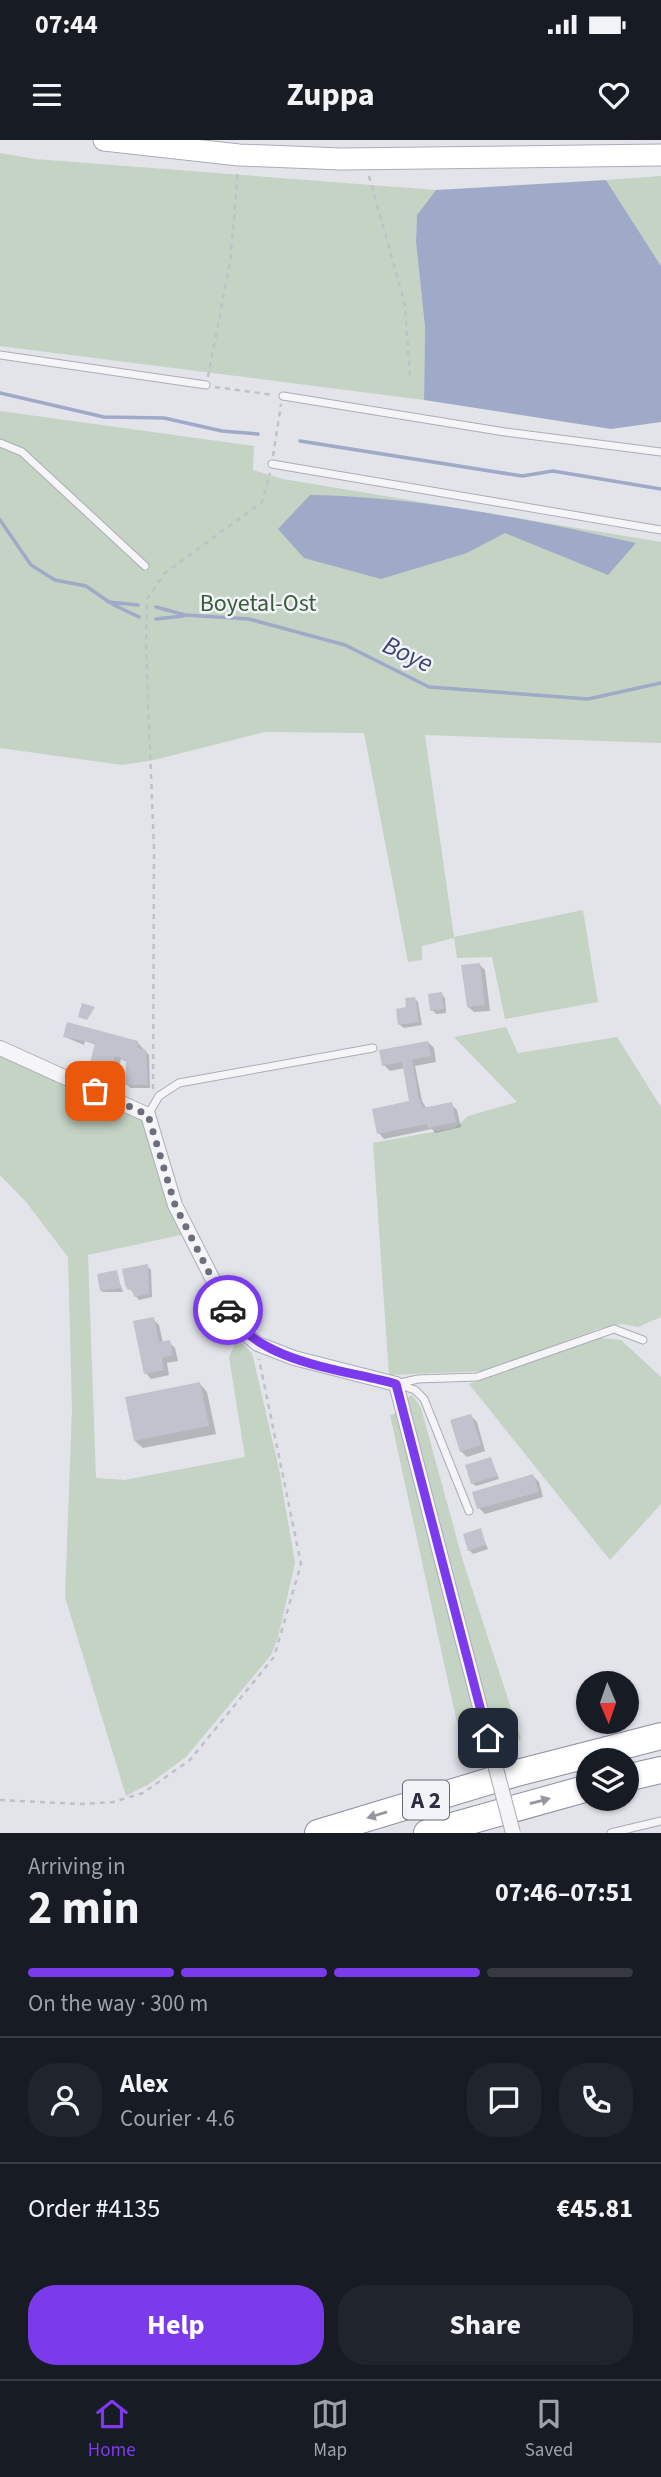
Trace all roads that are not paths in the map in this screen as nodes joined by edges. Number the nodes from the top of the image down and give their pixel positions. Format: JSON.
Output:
{"nodes":[{"id":1,"x":104,"y":140,"type":"edge"},
{"id":2,"x":536,"y":148,"type":"edge"},
{"id":3,"x":661,"y":155,"type":"edge"},
{"id":4,"x":0,"y":355,"type":"edge"},
{"id":5,"x":206,"y":385,"type":"road end"},
{"id":6,"x":283,"y":396,"type":"road end"},
{"id":7,"x":0,"y":443,"type":"edge"},
{"id":8,"x":661,"y":452,"type":"edge"},
{"id":9,"x":272,"y":464,"type":"road end"},
{"id":10,"x":661,"y":530,"type":"edge"},
{"id":11,"x":145,"y":566,"type":"dead end"},
{"id":12,"x":0,"y":1048,"type":"edge"},
{"id":13,"x":373,"y":1048,"type":"dead end"},
{"id":14,"x":151,"y":1109,"type":"junction"},
{"id":15,"x":643,"y":1340,"type":"dead end"},
{"id":16,"x":396,"y":1384,"type":"junction"},
{"id":17,"x":469,"y":1511,"type":"dead end"},
{"id":18,"x":661,"y":1736,"type":"edge"},
{"id":19,"x":661,"y":1770,"type":"edge"},
{"id":20,"x":639,"y":1775,"type":"edge"},
{"id":21,"x":576,"y":1791,"type":"edge"},
{"id":22,"x":661,"y":1821,"type":"edge"},
{"id":23,"x":318,"y":1833,"type":"edge"},
{"id":24,"x":427,"y":1833,"type":"edge"},
{"id":25,"x":513,"y":1833,"type":"edge"},
{"id":26,"x":611,"y":1833,"type":"edge"}],
"edges":[{"from":1,"to":2,"type":"street"},
{"from":2,"to":3,"type":"street"},
{"from":4,"to":5,"type":"lane"},
{"from":6,"to":8,"type":"lane"},
{"from":7,"to":11,"type":"lane"},
{"from":9,"to":10,"type":"lane"},
{"from":12,"to":14,"type":"street"},
{"from":13,"to":14,"type":"lane"},
{"from":14,"to":16,"type":"street"},
{"from":15,"to":16,"type":"lane"},
{"from":16,"to":17,"type":"lane"},
{"from":16,"to":25,"type":"street","bridge":true},
{"from":18,"to":23,"type":"highway","number":"A 2","one_way":true},
{"from":19,"to":20,"type":"highway"},
{"from":24,"to":21,"type":"highway","number":"A 2","one_way":true},
{"from":22,"to":26,"type":"lane"}]}
